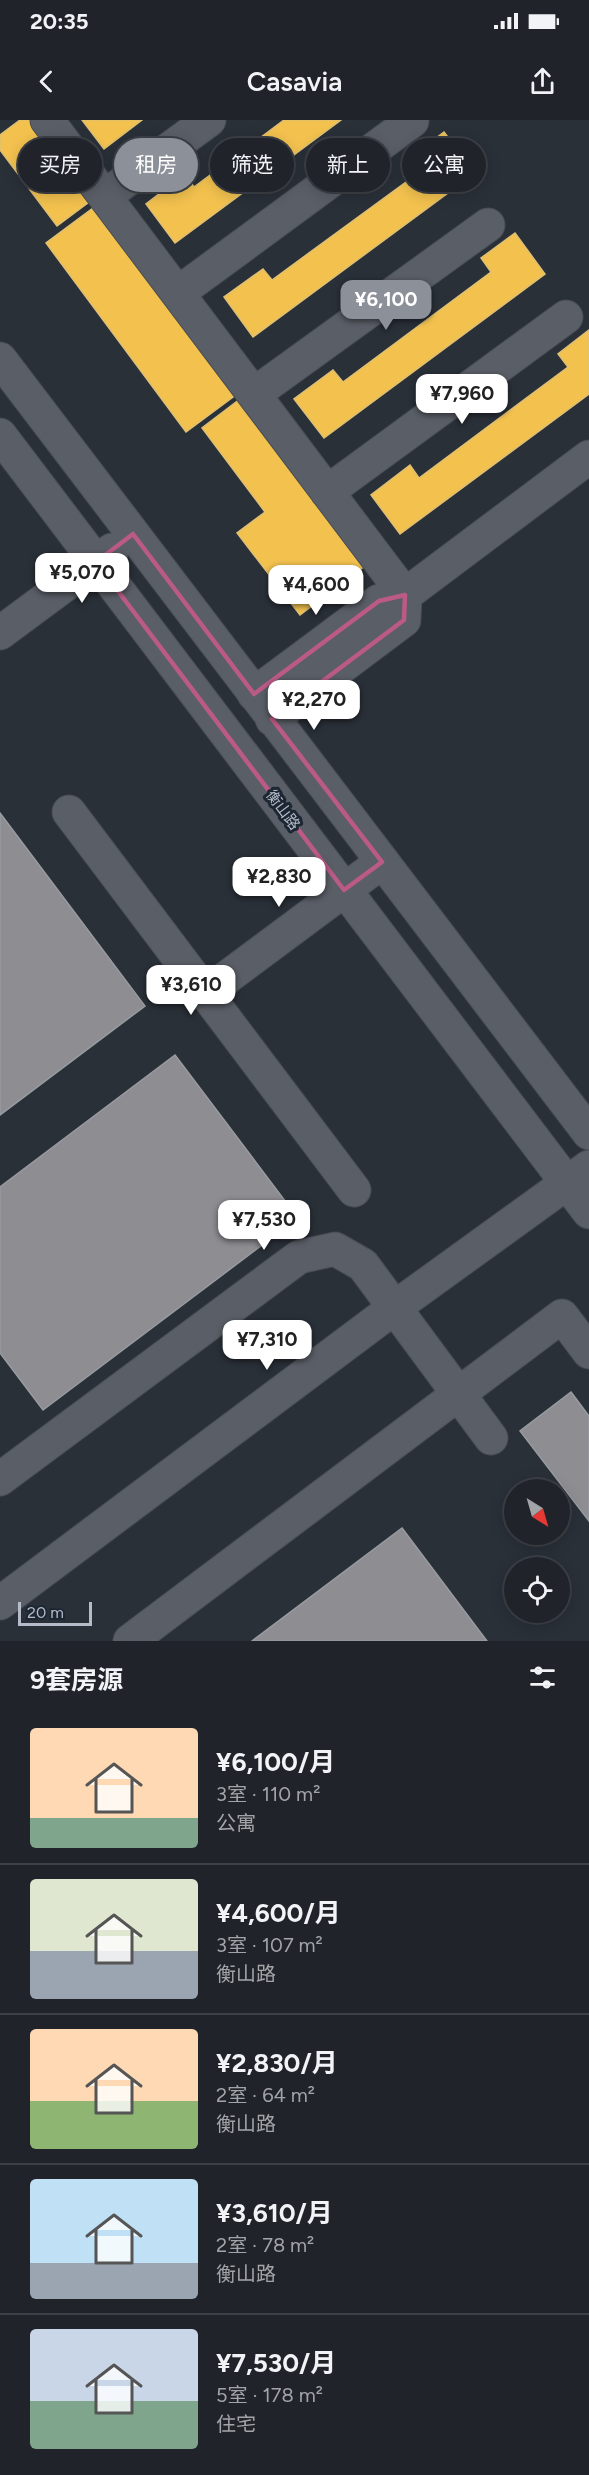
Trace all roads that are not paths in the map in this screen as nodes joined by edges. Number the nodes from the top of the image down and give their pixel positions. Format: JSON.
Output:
{"nodes":[{"id":1,"x":47,"y":120,"type":"edge"},
{"id":2,"x":208,"y":120,"type":"edge"},
{"id":3,"x":412,"y":121,"type":"edge"},
{"id":4,"x":105,"y":196,"type":"junction"},
{"id":5,"x":488,"y":225,"type":"dead end"},
{"id":6,"x":178,"y":293,"type":"junction"},
{"id":7,"x":566,"y":317,"type":"dead end"},
{"id":8,"x":0,"y":359,"type":"edge"},
{"id":9,"x":254,"y":394,"type":"junction"},
{"id":10,"x":0,"y":435,"type":"edge"},
{"id":11,"x":589,"y":457,"type":"edge"},
{"id":12,"x":327,"y":492,"type":"junction"},
{"id":13,"x":133,"y":534,"type":"junction"},
{"id":14,"x":96,"y":562,"type":"junction"},
{"id":15,"x":405,"y":595,"type":"junction"},
{"id":16,"x":0,"y":633,"type":"edge"},
{"id":17,"x":263,"y":707,"type":"junction"},
{"id":18,"x":69,"y":812,"type":"dead end"},
{"id":19,"x":382,"y":862,"type":"junction"},
{"id":20,"x":344,"y":890,"type":"junction"},
{"id":21,"x":206,"y":993,"type":"junction"},
{"id":22,"x":589,"y":1133,"type":"edge"},
{"id":23,"x":578,"y":1176,"type":"edge"},
{"id":24,"x":354,"y":1190,"type":"dead end"},
{"id":25,"x":589,"y":1212,"type":"edge"},
{"id":26,"x":394,"y":1308,"type":"junction"},
{"id":27,"x":589,"y":1352,"type":"edge"},
{"id":28,"x":458,"y":1394,"type":"junction"},
{"id":29,"x":491,"y":1438,"type":"dead end"},
{"id":30,"x":0,"y":1479,"type":"edge"},
{"id":31,"x":0,"y":1603,"type":"edge"},
{"id":32,"x":130,"y":1641,"type":"edge"}],
"edges":[{"from":1,"to":4,"type":"street"},
{"from":2,"to":4,"type":"street"},
{"from":3,"to":6,"type":"street"},
{"from":4,"to":6,"type":"street"},
{"from":5,"to":9,"type":"street"},
{"from":6,"to":9,"type":"street"},
{"from":7,"to":12,"type":"street"},
{"from":8,"to":13,"type":"street"},
{"from":9,"to":12,"type":"street"},
{"from":10,"to":14,"type":"street","name":"衡山路"},
{"from":11,"to":15,"type":"street"},
{"from":12,"to":15,"type":"street"},
{"from":13,"to":14,"type":"street"},
{"from":13,"to":17,"type":"street"},
{"from":14,"to":16,"type":"street"},
{"from":14,"to":20,"type":"street","name":"衡山路"},
{"from":15,"to":17,"type":"street"},
{"from":17,"to":19,"type":"street"},
{"from":18,"to":21,"type":"street"},
{"from":19,"to":20,"type":"street"},
{"from":19,"to":22,"type":"street"},
{"from":20,"to":21,"type":"street"},
{"from":20,"to":23,"type":"street","name":"衡山路"},
{"from":21,"to":24,"type":"street"},
{"from":23,"to":25,"type":"street","name":"衡山路"},
{"from":23,"to":26,"type":"street"},
{"from":26,"to":28,"type":"street"},
{"from":26,"to":30,"type":"street"},
{"from":26,"to":31,"type":"street"},
{"from":27,"to":28,"type":"street"},
{"from":28,"to":29,"type":"street"},
{"from":28,"to":32,"type":"street"}]}
